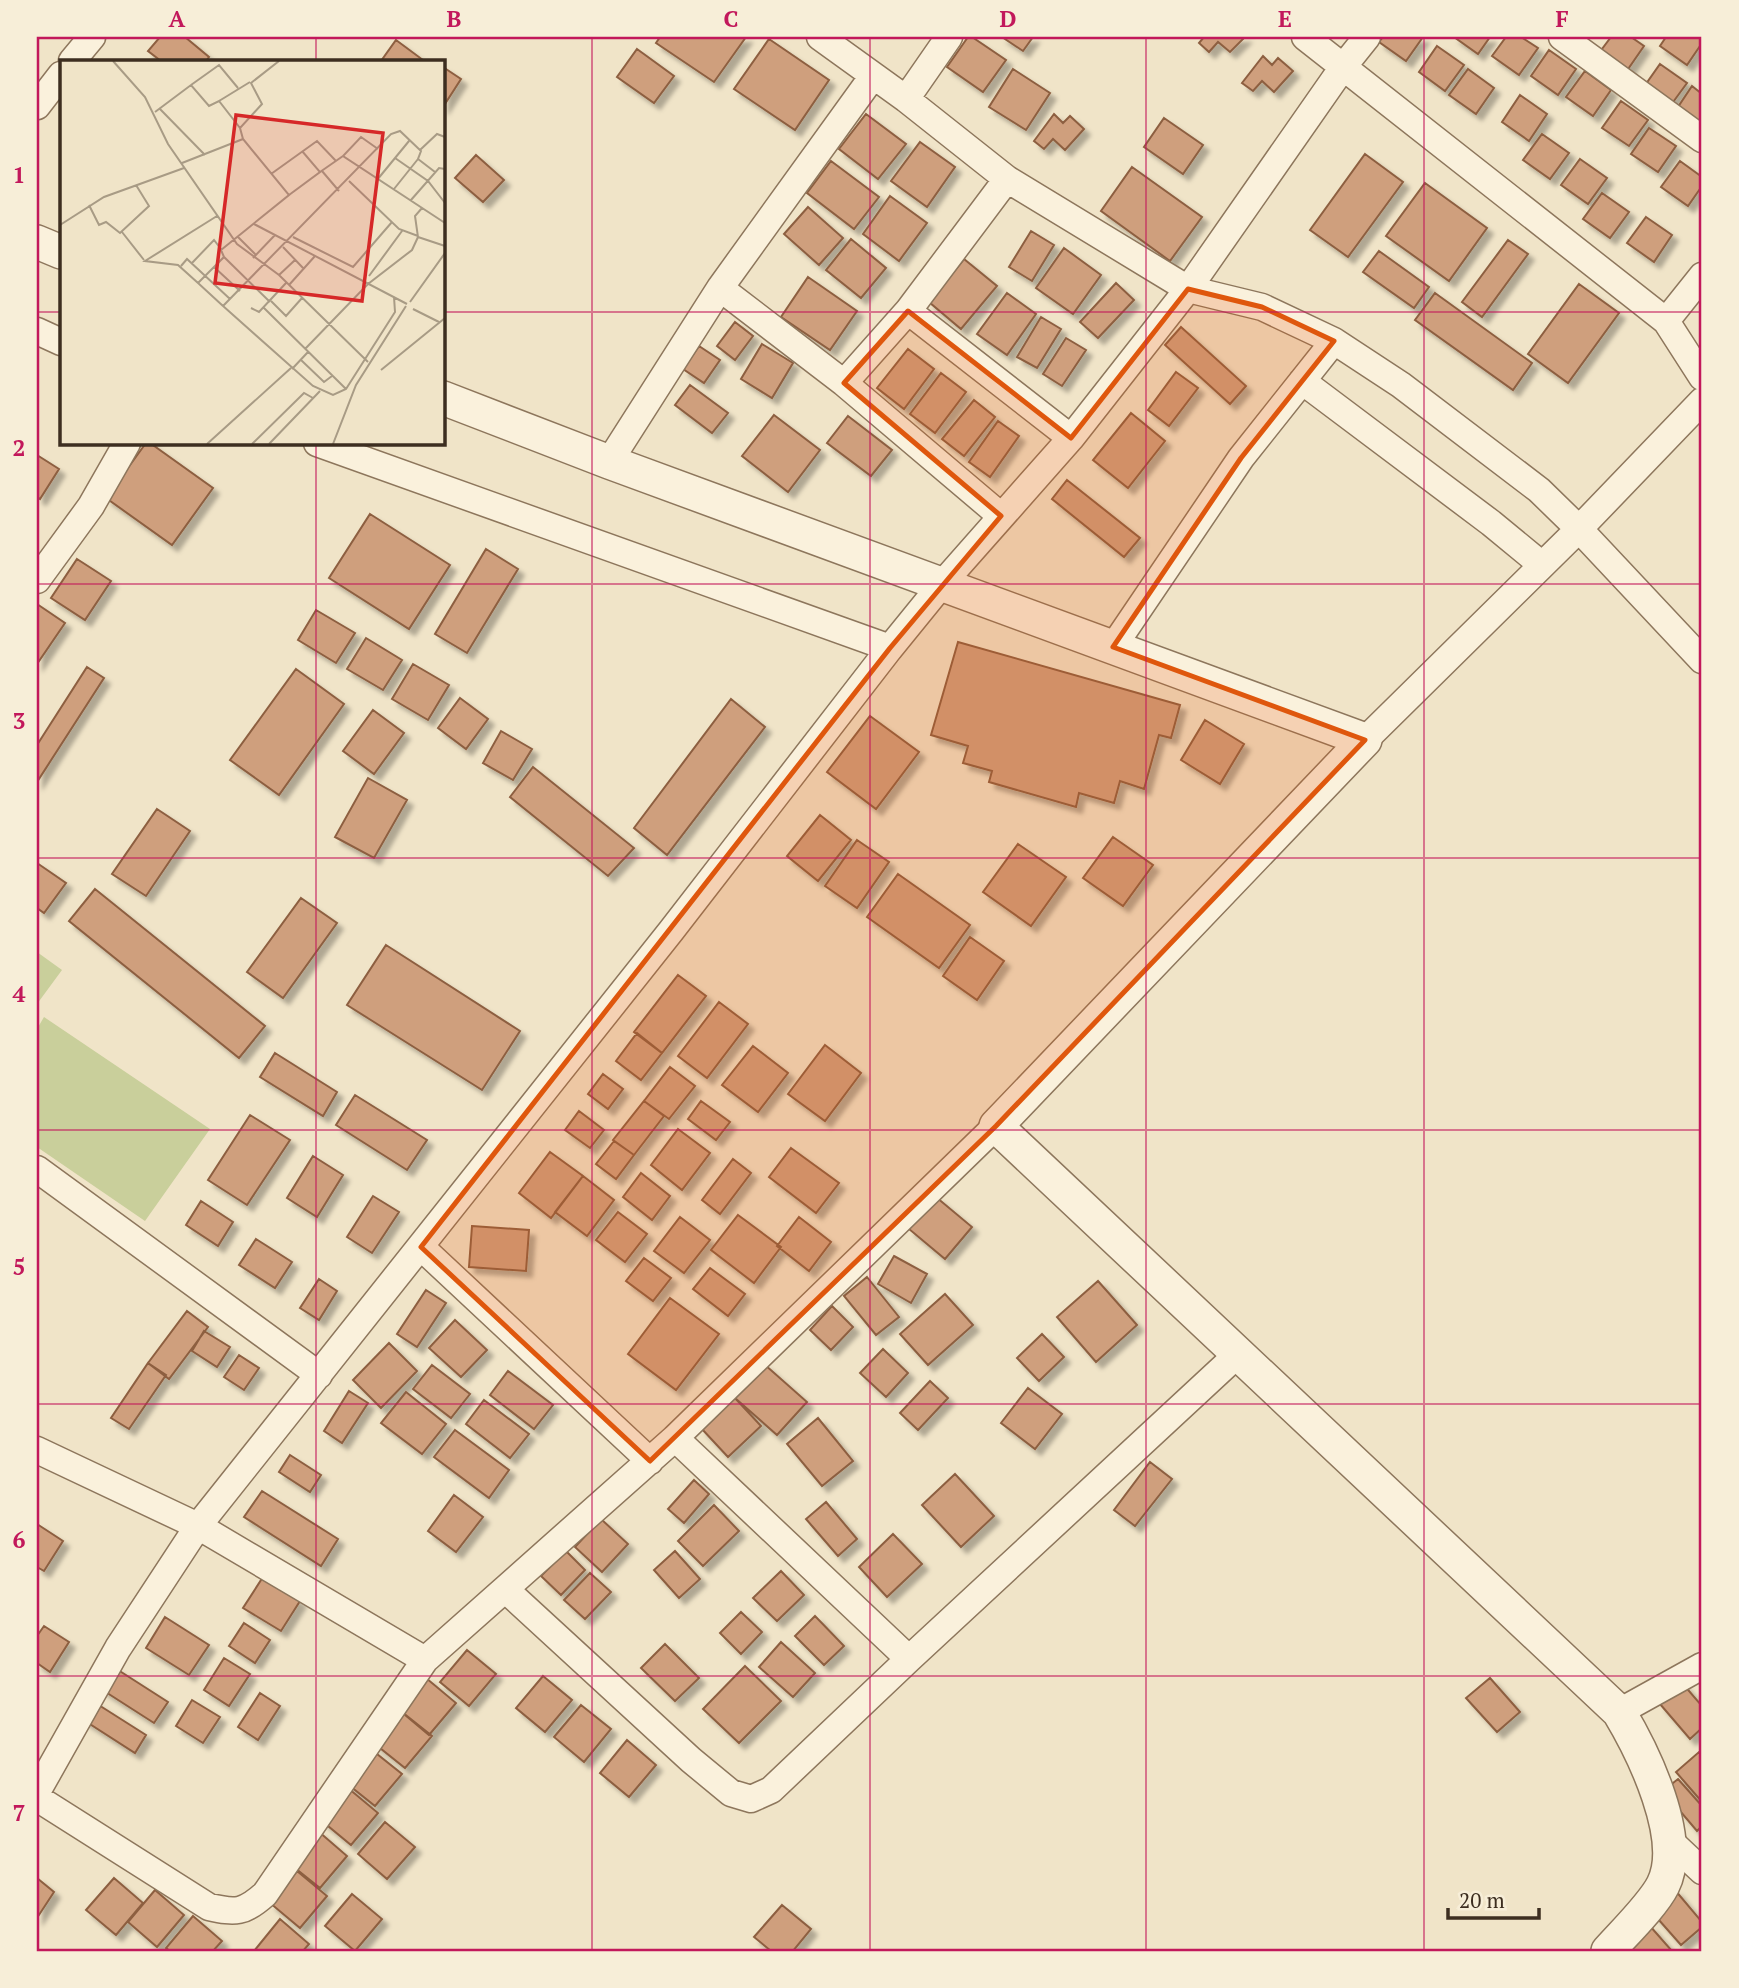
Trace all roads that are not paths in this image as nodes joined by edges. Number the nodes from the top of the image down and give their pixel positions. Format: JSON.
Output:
{"nodes":[{"id":1,"x":92,"y":37,"type":"edge"},
{"id":2,"x":820,"y":37,"type":"edge"},
{"id":3,"x":949,"y":37,"type":"edge"},
{"id":4,"x":1306,"y":37,"type":"edge"},
{"id":5,"x":1367,"y":37,"type":"edge"},
{"id":6,"x":1562,"y":37,"type":"edge"},
{"id":7,"x":73,"y":60,"type":"edge"},
{"id":8,"x":1343,"y":67,"type":"junction"},
{"id":9,"x":60,"y":76,"type":"edge"},
{"id":10,"x":873,"y":76,"type":"junction"},
{"id":11,"x":906,"y":99,"type":"junction"},
{"id":12,"x":37,"y":106,"type":"edge"},
{"id":13,"x":1702,"y":139,"type":"edge"},
{"id":14,"x":1007,"y":179,"type":"junction"},
{"id":15,"x":37,"y":242,"type":"edge"},
{"id":16,"x":60,"y":252,"type":"edge"},
{"id":17,"x":1702,"y":276,"type":"edge"},
{"id":18,"x":720,"y":288,"type":"junction"},
{"id":19,"x":1188,"y":289,"type":"junction"},
{"id":20,"x":908,"y":311,"type":"junction"},
{"id":21,"x":1666,"y":321,"type":"junction"},
{"id":22,"x":37,"y":331,"type":"edge"},
{"id":23,"x":1334,"y":341,"type":"junction"},
{"id":24,"x":60,"y":342,"type":"edge"},
{"id":25,"x":1702,"y":377,"type":"edge"},
{"id":26,"x":1302,"y":381,"type":"junction"},
{"id":27,"x":844,"y":383,"type":"junction"},
{"id":28,"x":444,"y":398,"type":"edge"},
{"id":29,"x":1702,"y":401,"type":"edge"},
{"id":30,"x":1071,"y":438,"type":"junction"},
{"id":31,"x":126,"y":444,"type":"edge"},
{"id":32,"x":320,"y":444,"type":"edge"},
{"id":33,"x":609,"y":462,"type":"junction"},
{"id":34,"x":1001,"y":516,"type":"junction"},
{"id":35,"x":1579,"y":529,"type":"junction"},
{"id":36,"x":1542,"y":565,"type":"junction"},
{"id":37,"x":37,"y":580,"type":"edge"},
{"id":38,"x":942,"y":584,"type":"junction"},
{"id":39,"x":1114,"y":647,"type":"junction"},
{"id":40,"x":890,"y":648,"type":"junction"},
{"id":41,"x":1702,"y":660,"type":"edge"},
{"id":42,"x":1365,"y":740,"type":"junction"},
{"id":43,"x":996,"y":1126,"type":"junction"},
{"id":44,"x":37,"y":1169,"type":"edge"},
{"id":45,"x":421,"y":1247,"type":"junction"},
{"id":46,"x":1239,"y":1353,"type":"junction"},
{"id":47,"x":319,"y":1375,"type":"junction"},
{"id":48,"x":675,"y":1438,"type":"junction"},
{"id":49,"x":37,"y":1450,"type":"edge"},
{"id":50,"x":650,"y":1461,"type":"junction"},
{"id":51,"x":198,"y":1526,"type":"junction"},
{"id":52,"x":506,"y":1590,"type":"junction"},
{"id":53,"x":909,"y":1659,"type":"junction"},
{"id":54,"x":425,"y":1660,"type":"junction"},
{"id":55,"x":1702,"y":1666,"type":"edge"},
{"id":56,"x":1619,"y":1712,"type":"junction"},
{"id":57,"x":37,"y":1792,"type":"edge"},
{"id":58,"x":37,"y":1798,"type":"edge"},
{"id":59,"x":1669,"y":1840,"type":"junction"},
{"id":60,"x":1702,"y":1871,"type":"edge"},
{"id":61,"x":1608,"y":1951,"type":"edge"}],
"edges":[{"from":1,"to":7,"type":"street"},
{"from":2,"to":10,"type":"street"},
{"from":3,"to":11,"type":"street"},
{"from":4,"to":8,"type":"street"},
{"from":5,"to":8,"type":"street"},
{"from":6,"to":13,"type":"street"},
{"from":8,"to":19,"type":"street"},
{"from":8,"to":21,"type":"street"},
{"from":9,"to":12,"type":"street"},
{"from":10,"to":11,"type":"street"},
{"from":10,"to":18,"type":"street"},
{"from":11,"to":14,"type":"street"},
{"from":14,"to":19,"type":"street"},
{"from":14,"to":20,"type":"street"},
{"from":15,"to":16,"type":"street"},
{"from":17,"to":21,"type":"street"},
{"from":18,"to":27,"type":"street"},
{"from":18,"to":33,"type":"street"},
{"from":19,"to":23,"type":"street"},
{"from":19,"to":30,"type":"street"},
{"from":20,"to":27,"type":"street"},
{"from":20,"to":30,"type":"street"},
{"from":21,"to":25,"type":"street"},
{"from":22,"to":24,"type":"street"},
{"from":23,"to":26,"type":"street"},
{"from":23,"to":35,"type":"street"},
{"from":26,"to":36,"type":"street"},
{"from":26,"to":39,"type":"street"},
{"from":27,"to":34,"type":"street"},
{"from":28,"to":33,"type":"street"},
{"from":29,"to":35,"type":"street"},
{"from":30,"to":34,"type":"street"},
{"from":31,"to":37,"type":"street"},
{"from":32,"to":40,"type":"street"},
{"from":33,"to":38,"type":"street"},
{"from":34,"to":38,"type":"street"},
{"from":35,"to":36,"type":"street"},
{"from":35,"to":41,"type":"street"},
{"from":36,"to":42,"type":"street"},
{"from":38,"to":39,"type":"street"},
{"from":38,"to":40,"type":"street"},
{"from":39,"to":42,"type":"street"},
{"from":40,"to":45,"type":"street"},
{"from":42,"to":43,"type":"street"},
{"from":43,"to":46,"type":"street"},
{"from":43,"to":48,"type":"street"},
{"from":44,"to":47,"type":"street"},
{"from":45,"to":47,"type":"street"},
{"from":45,"to":50,"type":"street"},
{"from":46,"to":53,"type":"street"},
{"from":46,"to":56,"type":"street"},
{"from":47,"to":51,"type":"street"},
{"from":48,"to":50,"type":"street"},
{"from":48,"to":53,"type":"street"},
{"from":49,"to":51,"type":"street"},
{"from":50,"to":52,"type":"street"},
{"from":51,"to":54,"type":"street"},
{"from":51,"to":57,"type":"street"},
{"from":52,"to":53,"type":"street"},
{"from":52,"to":54,"type":"street"},
{"from":54,"to":58,"type":"street"},
{"from":55,"to":56,"type":"street"},
{"from":56,"to":59,"type":"street"},
{"from":59,"to":60,"type":"street"},
{"from":59,"to":61,"type":"street"}]}
